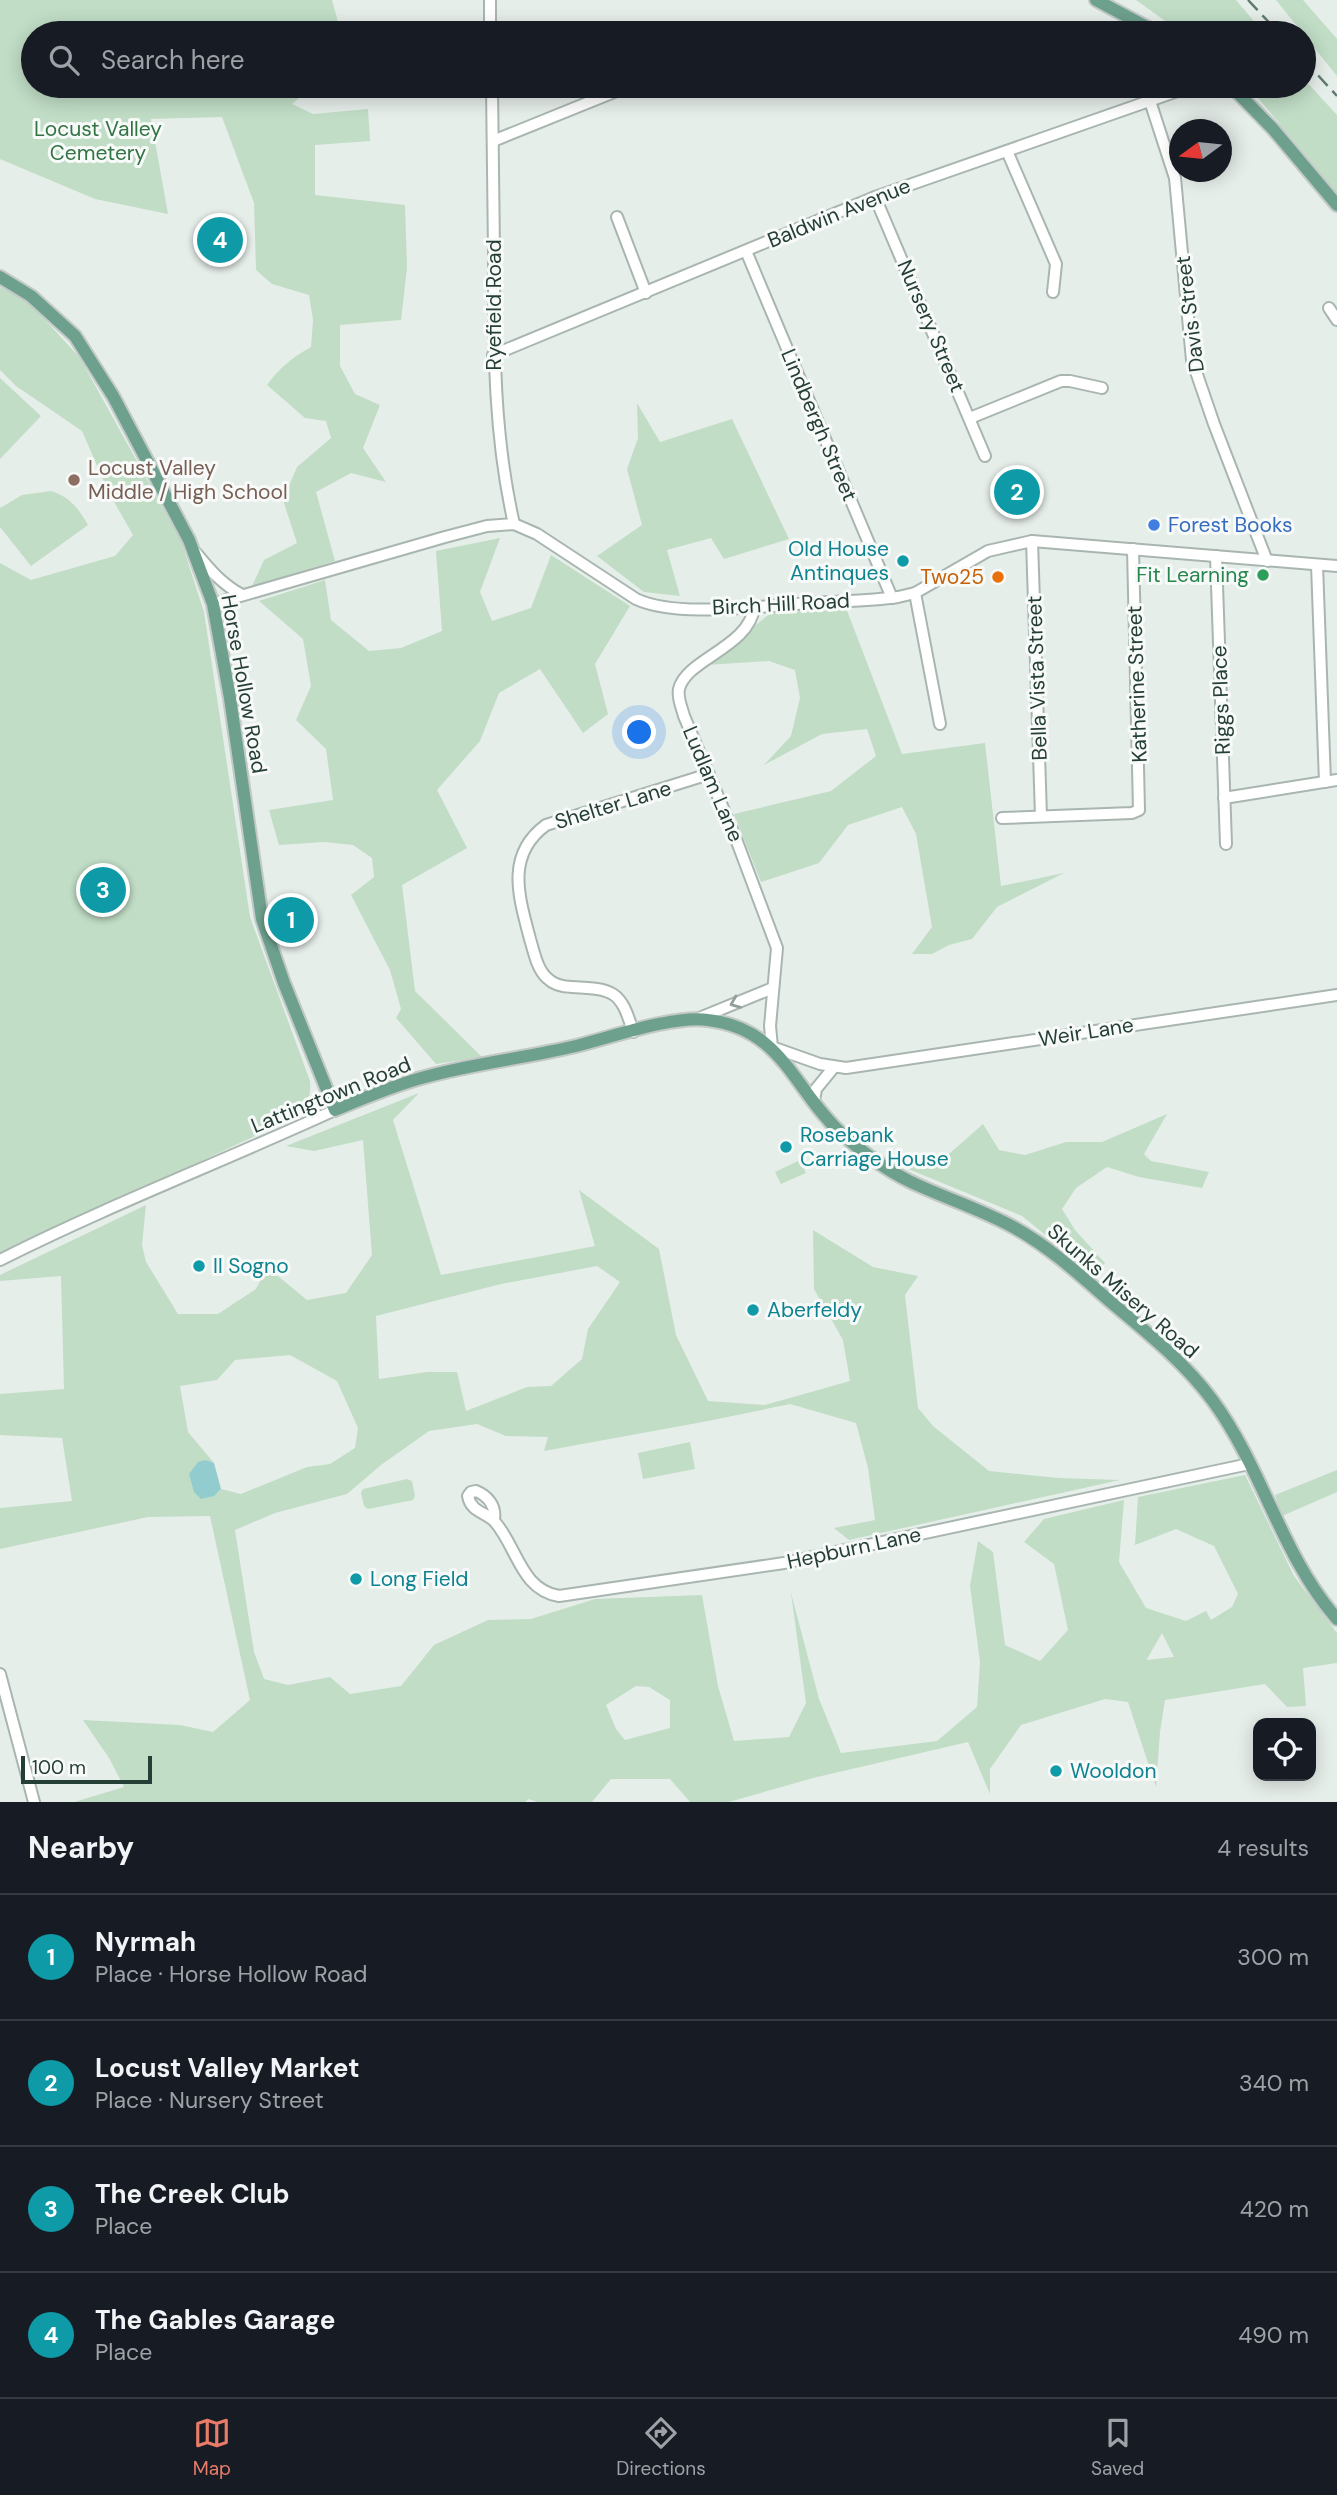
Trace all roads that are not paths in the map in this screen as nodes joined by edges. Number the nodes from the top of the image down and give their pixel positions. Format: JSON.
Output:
{"nodes":[{"id":1,"x":490,"y":0,"type":"edge"},
{"id":2,"x":1096,"y":0,"type":"edge"},
{"id":3,"x":490,"y":21,"type":"edge"},
{"id":4,"x":1135,"y":21,"type":"edge"},
{"id":5,"x":492,"y":98,"type":"edge"},
{"id":6,"x":599,"y":98,"type":"edge"},
{"id":7,"x":1158,"y":98,"type":"edge"},
{"id":8,"x":1243,"y":98,"type":"edge"},
{"id":9,"x":1150,"y":101,"type":"junction"},
{"id":10,"x":493,"y":141,"type":"junction"},
{"id":11,"x":1007,"y":150,"type":"junction"},
{"id":12,"x":875,"y":197,"type":"junction"},
{"id":13,"x":1337,"y":205,"type":"edge"},
{"id":14,"x":617,"y":218,"type":"dead end"},
{"id":15,"x":746,"y":251,"type":"junction"},
{"id":16,"x":0,"y":277,"type":"edge"},
{"id":17,"x":1053,"y":292,"type":"dead end"},
{"id":18,"x":646,"y":293,"type":"junction"},
{"id":19,"x":1329,"y":308,"type":"dead end"},
{"id":20,"x":1337,"y":320,"type":"edge"},
{"id":21,"x":493,"y":355,"type":"junction"},
{"id":22,"x":1102,"y":388,"type":"dead end"},
{"id":23,"x":970,"y":418,"type":"junction"},
{"id":24,"x":985,"y":456,"type":"dead end"},
{"id":25,"x":514,"y":524,"type":"junction"},
{"id":26,"x":1032,"y":541,"type":"junction"},
{"id":27,"x":1133,"y":549,"type":"junction"},
{"id":28,"x":193,"y":550,"type":"junction"},
{"id":29,"x":1216,"y":556,"type":"junction"},
{"id":30,"x":1267,"y":561,"type":"junction"},
{"id":31,"x":1317,"y":565,"type":"junction"},
{"id":32,"x":1337,"y":566,"type":"edge"},
{"id":33,"x":915,"y":593,"type":"junction"},
{"id":34,"x":243,"y":595,"type":"junction"},
{"id":35,"x":892,"y":598,"type":"junction"},
{"id":36,"x":213,"y":604,"type":"junction"},
{"id":37,"x":754,"y":607,"type":"junction"},
{"id":38,"x":940,"y":724,"type":"dead end"},
{"id":39,"x":709,"y":774,"type":"junction"},
{"id":40,"x":1337,"y":780,"type":"edge"},
{"id":41,"x":1325,"y":782,"type":"junction"},
{"id":42,"x":1224,"y":798,"type":"junction"},
{"id":43,"x":1041,"y":816,"type":"junction"},
{"id":44,"x":1002,"y":818,"type":"dead end"},
{"id":45,"x":1226,"y":844,"type":"dead end"},
{"id":46,"x":774,"y":988,"type":"junction"},
{"id":47,"x":1337,"y":995,"type":"edge"},
{"id":48,"x":697,"y":1018,"type":"junction"},
{"id":49,"x":633,"y":1032,"type":"junction"},
{"id":50,"x":772,"y":1047,"type":"junction"},
{"id":51,"x":834,"y":1067,"type":"junction"},
{"id":52,"x":814,"y":1101,"type":"junction"},
{"id":53,"x":335,"y":1110,"type":"junction"},
{"id":54,"x":0,"y":1260,"type":"edge"},
{"id":55,"x":1249,"y":1464,"type":"junction"},
{"id":56,"x":494,"y":1519,"type":"dead end"},
{"id":57,"x":1337,"y":1619,"type":"edge"},
{"id":58,"x":0,"y":1674,"type":"edge"},
{"id":59,"x":34,"y":1802,"type":"edge"}],
"edges":[{"from":1,"to":3,"type":"street"},
{"from":2,"to":4,"type":"main road"},
{"from":5,"to":10,"type":"street","name":"Ryefield Road"},
{"from":6,"to":10,"type":"street"},
{"from":7,"to":9,"type":"street","name":"Baldwin Avenue"},
{"from":8,"to":13,"type":"main road"},
{"from":9,"to":11,"type":"street","name":"Baldwin Avenue"},
{"from":9,"to":30,"type":"street","name":"Davis Street"},
{"from":10,"to":21,"type":"street","name":"Ryefield Road"},
{"from":11,"to":12,"type":"street","name":"Baldwin Avenue"},
{"from":11,"to":17,"type":"street"},
{"from":12,"to":15,"type":"street","name":"Baldwin Avenue"},
{"from":12,"to":23,"type":"street","name":"Nursery Street"},
{"from":14,"to":18,"type":"street"},
{"from":15,"to":18,"type":"street","name":"Baldwin Avenue"},
{"from":15,"to":35,"type":"street","name":"Lindbergh Street"},
{"from":16,"to":28,"type":"main road","name":"Horse Hollow Road"},
{"from":18,"to":21,"type":"street","name":"Baldwin Avenue"},
{"from":19,"to":20,"type":"street"},
{"from":21,"to":25,"type":"street","name":"Ryefield Road"},
{"from":22,"to":23,"type":"street"},
{"from":23,"to":24,"type":"street","name":"Nursery Street"},
{"from":25,"to":34,"type":"street"},
{"from":25,"to":37,"type":"street","name":"Birch Hill Road"},
{"from":26,"to":27,"type":"street","name":"Birch Hill Road"},
{"from":26,"to":33,"type":"street","name":"Birch Hill Road"},
{"from":26,"to":43,"type":"street","name":"Bella Vista Street"},
{"from":27,"to":29,"type":"street","name":"Birch Hill Road"},
{"from":27,"to":43,"type":"street","name":"Katherine Street"},
{"from":28,"to":34,"type":"street"},
{"from":28,"to":36,"type":"main road","name":"Horse Hollow Road"},
{"from":29,"to":30,"type":"street","name":"Birch Hill Road"},
{"from":29,"to":42,"type":"street","name":"Riggs Place"},
{"from":30,"to":31,"type":"street","name":"Birch Hill Road"},
{"from":31,"to":32,"type":"street","name":"Birch Hill Road"},
{"from":31,"to":41,"type":"street"},
{"from":33,"to":35,"type":"street","name":"Birch Hill Road"},
{"from":33,"to":38,"type":"street"},
{"from":34,"to":36,"type":"street"},
{"from":35,"to":37,"type":"street","name":"Birch Hill Road"},
{"from":36,"to":53,"type":"main road","name":"Horse Hollow Road"},
{"from":37,"to":39,"type":"street","name":"Ludlam Lane"},
{"from":39,"to":46,"type":"street","name":"Ludlam Lane"},
{"from":39,"to":49,"type":"street","name":"Shelter Lane"},
{"from":40,"to":41,"type":"street"},
{"from":41,"to":42,"type":"street"},
{"from":42,"to":45,"type":"street","name":"Riggs Place"},
{"from":43,"to":44,"type":"street"},
{"from":46,"to":48,"type":"street","one_way":true},
{"from":46,"to":50,"type":"street","name":"Ludlam Lane"},
{"from":47,"to":51,"type":"street","name":"Weir Lane"},
{"from":48,"to":49,"type":"main road","name":"Lattingtown Road"},
{"from":48,"to":50,"type":"main road","name":"Lattingtown Road"},
{"from":49,"to":53,"type":"main road","name":"Lattingtown Road"},
{"from":50,"to":51,"type":"street","name":"Weir Lane"},
{"from":50,"to":52,"type":"main road","name":"Skunks Misery Road"},
{"from":51,"to":52,"type":"street"},
{"from":52,"to":55,"type":"main road","name":"Skunks Misery Road"},
{"from":53,"to":54,"type":"street","name":"Lattingtown Road"},
{"from":55,"to":56,"type":"street","name":"Hepburn Lane"},
{"from":55,"to":57,"type":"main road","name":"Skunks Misery Road"},
{"from":58,"to":59,"type":"street"}]}
